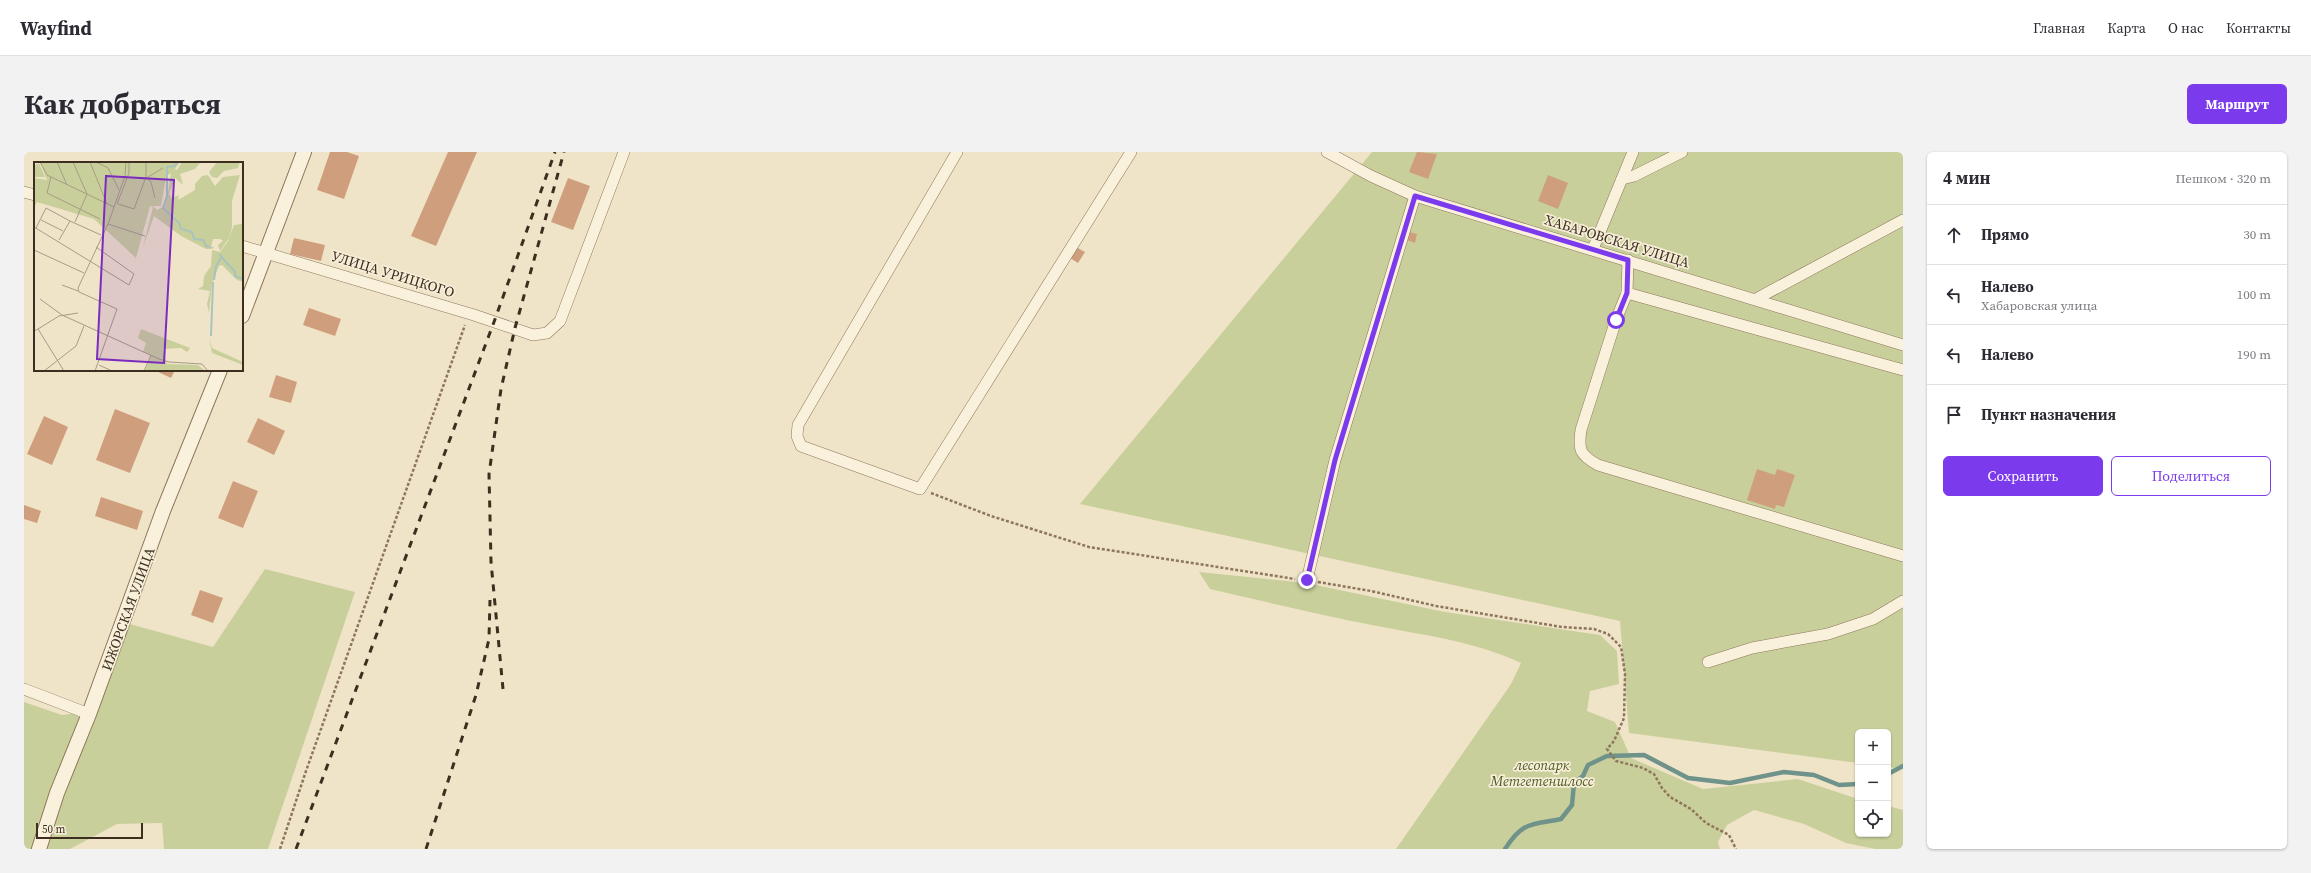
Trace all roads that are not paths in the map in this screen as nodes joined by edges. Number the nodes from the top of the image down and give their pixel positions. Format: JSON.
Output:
{"nodes":[{"id":1,"x":304,"y":152,"type":"edge"},
{"id":2,"x":624,"y":152,"type":"edge"},
{"id":3,"x":957,"y":152,"type":"edge"},
{"id":4,"x":1131,"y":152,"type":"edge"},
{"id":5,"x":1327,"y":152,"type":"edge"},
{"id":6,"x":1633,"y":152,"type":"edge"},
{"id":7,"x":1682,"y":152,"type":"edge"},
{"id":8,"x":1622,"y":179,"type":"junction"},
{"id":9,"x":24,"y":192,"type":"edge"},
{"id":10,"x":34,"y":195,"type":"edge"},
{"id":11,"x":1415,"y":196,"type":"junction"},
{"id":12,"x":1903,"y":220,"type":"edge"},
{"id":13,"x":243,"y":246,"type":"edge"},
{"id":14,"x":1593,"y":249,"type":"junction"},
{"id":15,"x":268,"y":252,"type":"junction"},
{"id":16,"x":1628,"y":260,"type":"junction"},
{"id":17,"x":1627,"y":293,"type":"junction"},
{"id":18,"x":1756,"y":299,"type":"junction"},
{"id":19,"x":243,"y":314,"type":"edge"},
{"id":20,"x":1903,"y":346,"type":"edge"},
{"id":21,"x":1903,"y":370,"type":"edge"},
{"id":22,"x":220,"y":371,"type":"edge"},
{"id":23,"x":1903,"y":556,"type":"edge"},
{"id":24,"x":1307,"y":580,"type":"road end"},
{"id":25,"x":1903,"y":601,"type":"edge"},
{"id":26,"x":1708,"y":662,"type":"dead end"},
{"id":27,"x":24,"y":689,"type":"edge"},
{"id":28,"x":90,"y":714,"type":"junction"},
{"id":29,"x":39,"y":849,"type":"edge"}],
"edges":[{"from":1,"to":15,"type":"street"},
{"from":2,"to":15,"type":"street","name":"УЛИЦА УРИЦКОГО"},
{"from":3,"to":4,"type":"street"},
{"from":5,"to":11,"type":"street","name":"ХАБАРОВСКАЯ УЛИЦА"},
{"from":6,"to":8,"type":"street"},
{"from":7,"to":8,"type":"street"},
{"from":8,"to":14,"type":"street"},
{"from":9,"to":10,"type":"street"},
{"from":11,"to":14,"type":"street","name":"ХАБАРОВСКАЯ УЛИЦА"},
{"from":11,"to":24,"type":"street"},
{"from":12,"to":18,"type":"street"},
{"from":13,"to":15,"type":"street","name":"УЛИЦА УРИЦКОГО"},
{"from":14,"to":16,"type":"street","name":"ХАБАРОВСКАЯ УЛИЦА"},
{"from":15,"to":19,"type":"street"},
{"from":16,"to":17,"type":"street"},
{"from":16,"to":18,"type":"street","name":"ХАБАРОВСКАЯ УЛИЦА"},
{"from":17,"to":21,"type":"street"},
{"from":17,"to":23,"type":"street"},
{"from":18,"to":20,"type":"street","name":"ХАБАРОВСКАЯ УЛИЦА"},
{"from":22,"to":28,"type":"street","name":"ИЖОРСКАЯ УЛИЦА"},
{"from":25,"to":26,"type":"street"},
{"from":27,"to":28,"type":"street"},
{"from":28,"to":29,"type":"street","name":"ИЖОРСКАЯ УЛИЦА"}]}
